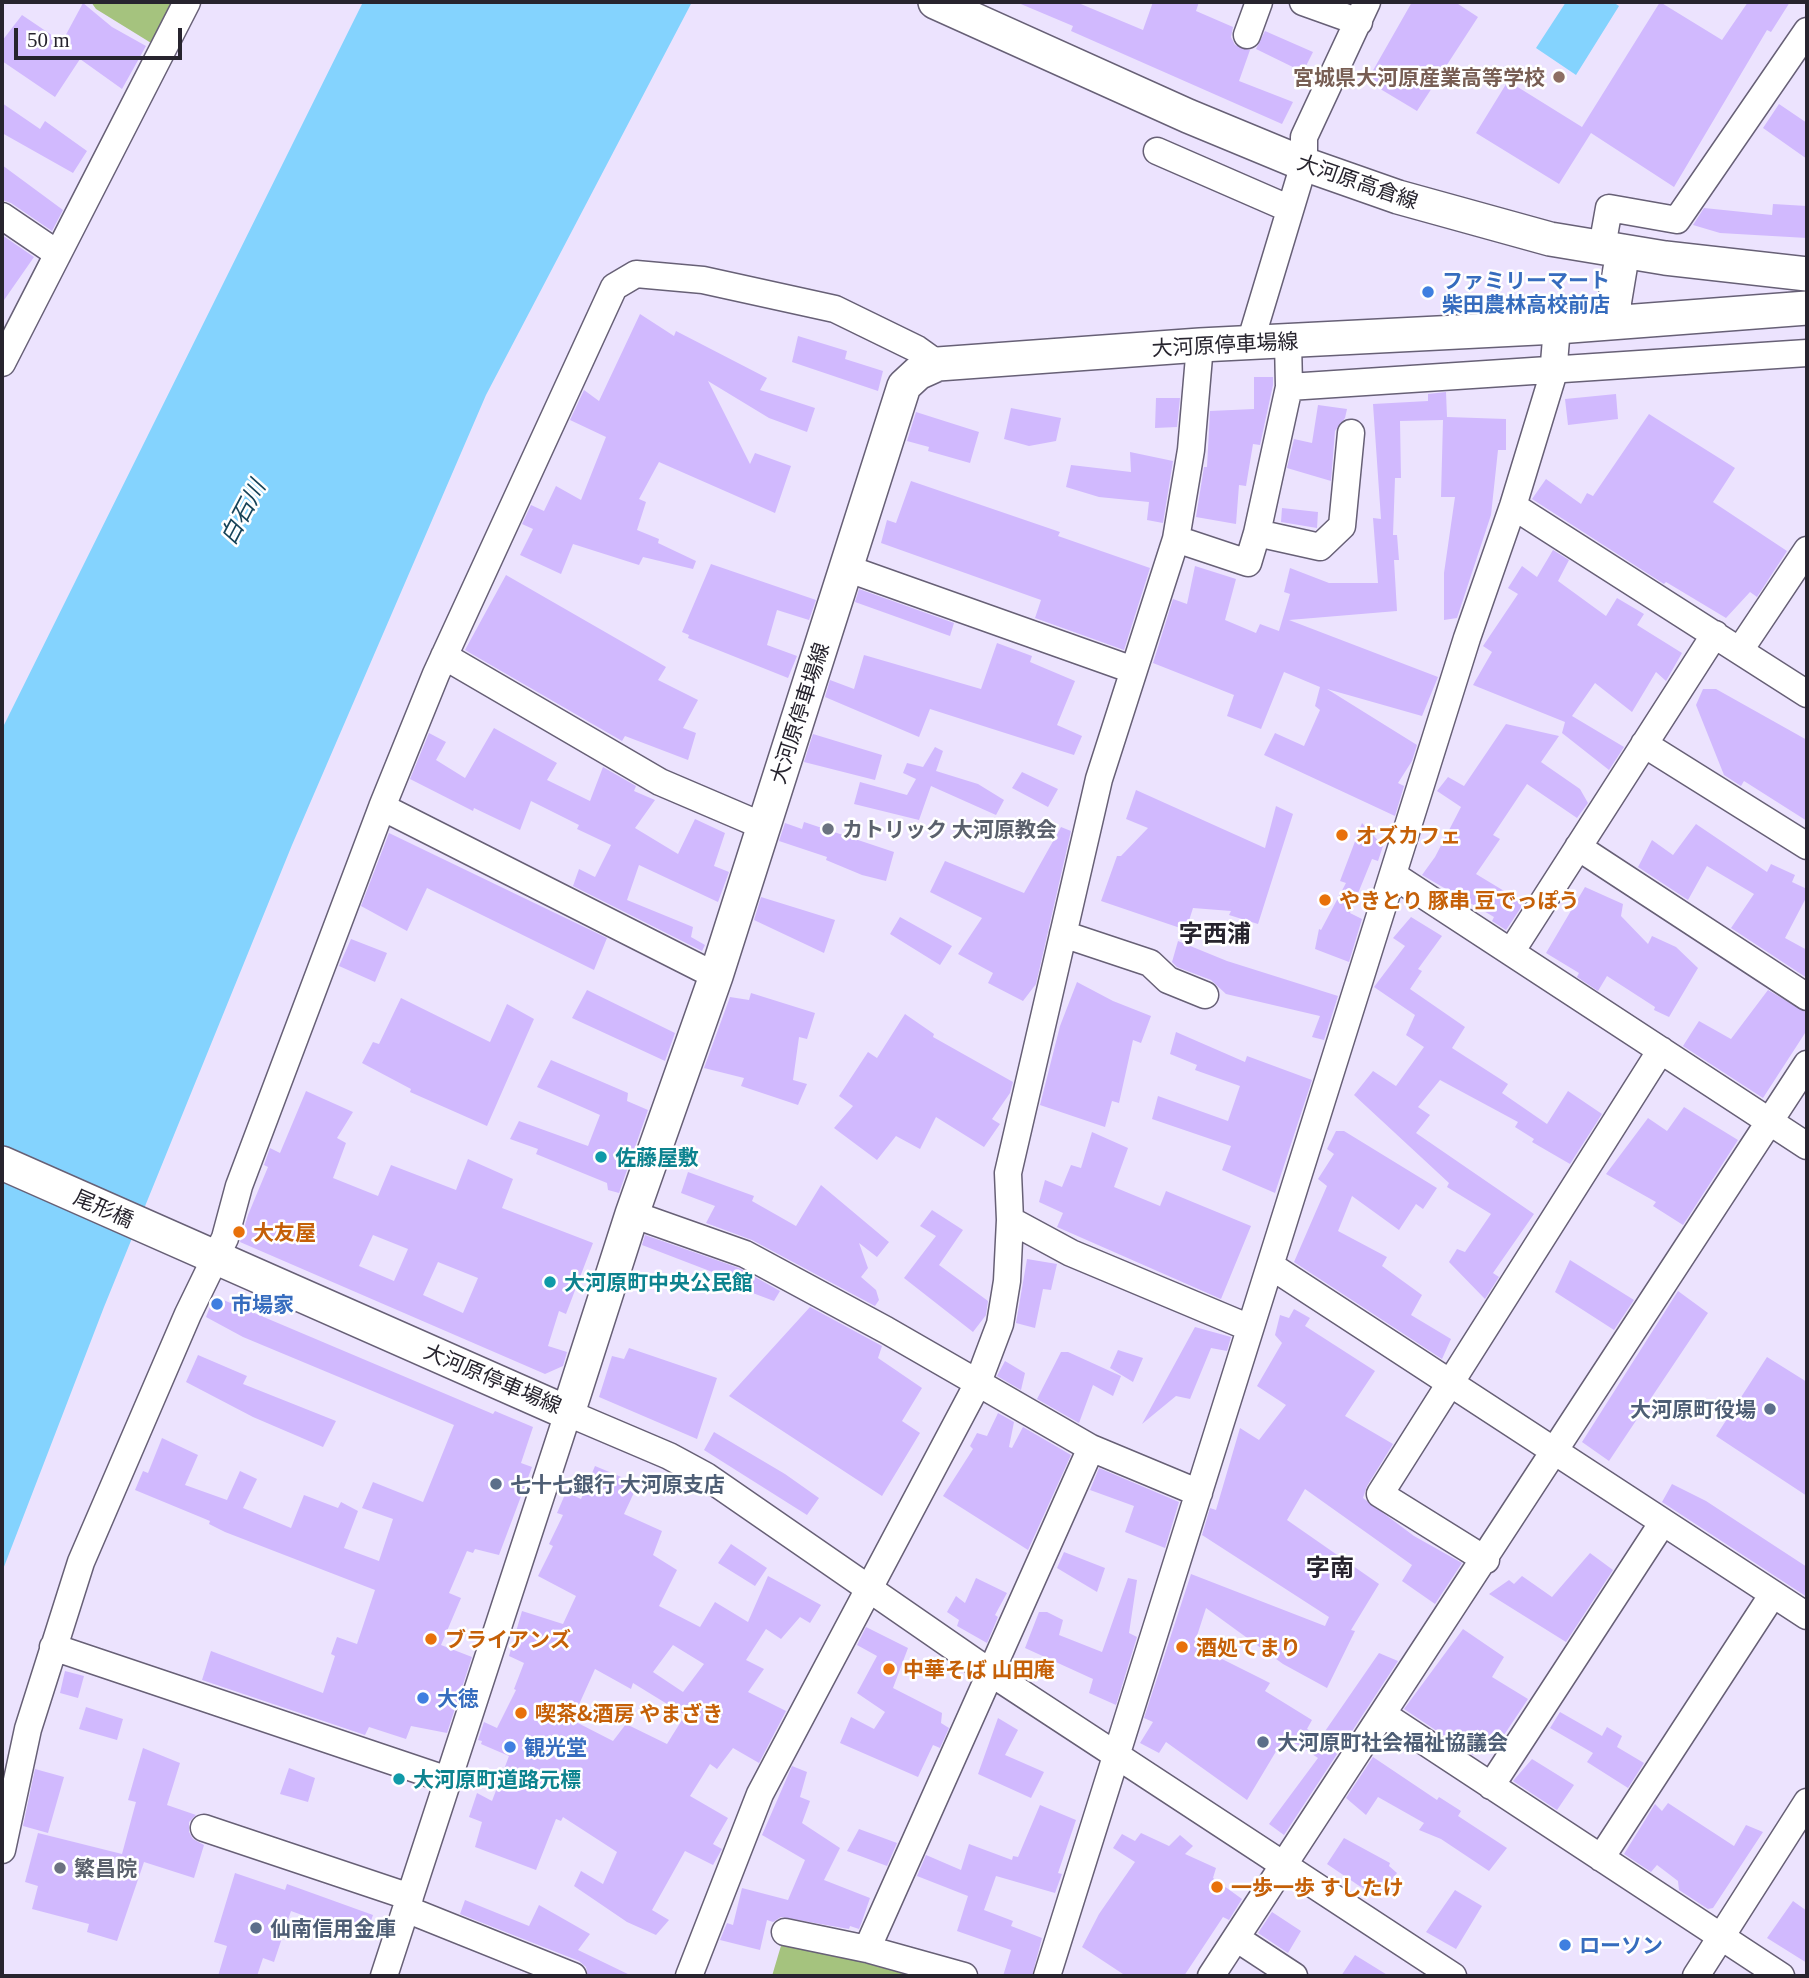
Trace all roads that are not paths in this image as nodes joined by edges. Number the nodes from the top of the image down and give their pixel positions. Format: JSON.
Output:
{"nodes":[{"id":1,"x":187,"y":2,"type":"edge"},
{"id":2,"x":935,"y":2,"type":"edge"},
{"id":3,"x":1259,"y":2,"type":"edge"},
{"id":4,"x":1303,"y":2,"type":"edge"},
{"id":5,"x":1363,"y":12,"type":"edge"},
{"id":6,"x":1807,"y":31,"type":"edge"},
{"id":7,"x":1247,"y":36,"type":"dead end"},
{"id":8,"x":1157,"y":150,"type":"dead end"},
{"id":9,"x":1304,"y":164,"type":"junction"},
{"id":10,"x":1290,"y":209,"type":"junction"},
{"id":11,"x":2,"y":216,"type":"edge"},
{"id":12,"x":1613,"y":249,"type":"junction"},
{"id":13,"x":58,"y":254,"type":"junction"},
{"id":14,"x":1807,"y":274,"type":"edge"},
{"id":15,"x":1807,"y":308,"type":"edge"},
{"id":16,"x":1611,"y":323,"type":"junction"},
{"id":17,"x":1557,"y":327,"type":"junction"},
{"id":18,"x":1288,"y":341,"type":"junction"},
{"id":19,"x":1250,"y":343,"type":"junction"},
{"id":20,"x":1200,"y":345,"type":"junction"},
{"id":21,"x":1807,"y":353,"type":"edge"},
{"id":22,"x":2,"y":363,"type":"edge"},
{"id":23,"x":938,"y":364,"type":"junction"},
{"id":24,"x":1554,"y":370,"type":"junction"},
{"id":25,"x":1289,"y":387,"type":"junction"},
{"id":26,"x":1352,"y":433,"type":"dead end"},
{"id":27,"x":1513,"y":506,"type":"junction"},
{"id":28,"x":1257,"y":533,"type":"junction"},
{"id":29,"x":1177,"y":539,"type":"junction"},
{"id":30,"x":1807,"y":550,"type":"edge"},
{"id":31,"x":846,"y":568,"type":"junction"},
{"id":32,"x":1715,"y":634,"type":"junction"},
{"id":33,"x":1740,"y":650,"type":"junction"},
{"id":34,"x":444,"y":656,"type":"junction"},
{"id":35,"x":1133,"y":670,"type":"junction"},
{"id":36,"x":1807,"y":694,"type":"edge"},
{"id":37,"x":1644,"y":744,"type":"junction"},
{"id":38,"x":382,"y":807,"type":"junction"},
{"id":39,"x":763,"y":826,"type":"junction"},
{"id":40,"x":1807,"y":846,"type":"edge"},
{"id":41,"x":1578,"y":847,"type":"junction"},
{"id":42,"x":1393,"y":875,"type":"junction"},
{"id":43,"x":1063,"y":934,"type":"junction"},
{"id":44,"x":1511,"y":952,"type":"junction"},
{"id":45,"x":716,"y":976,"type":"junction"},
{"id":46,"x":1205,"y":995,"type":"dead end"},
{"id":47,"x":1807,"y":997,"type":"edge"},
{"id":48,"x":1661,"y":1050,"type":"junction"},
{"id":49,"x":1807,"y":1065,"type":"edge"},
{"id":50,"x":1770,"y":1121,"type":"junction"},
{"id":51,"x":1807,"y":1146,"type":"edge"},
{"id":52,"x":2,"y":1163,"type":"edge"},
{"id":53,"x":632,"y":1214,"type":"junction"},
{"id":54,"x":1010,"y":1220,"type":"junction"},
{"id":55,"x":212,"y":1255,"type":"junction"},
{"id":56,"x":1271,"y":1266,"type":"junction"},
{"id":57,"x":1250,"y":1328,"type":"junction"},
{"id":58,"x":1450,"y":1383,"type":"junction"},
{"id":59,"x":977,"y":1385,"type":"junction"},
{"id":60,"x":568,"y":1413,"type":"junction"},
{"id":61,"x":1091,"y":1448,"type":"junction"},
{"id":62,"x":1556,"y":1453,"type":"junction"},
{"id":63,"x":1199,"y":1493,"type":"junction"},
{"id":64,"x":1663,"y":1522,"type":"junction"},
{"id":65,"x":1486,"y":1559,"type":"junction"},
{"id":66,"x":868,"y":1587,"type":"junction"},
{"id":67,"x":1773,"y":1594,"type":"junction"},
{"id":68,"x":1807,"y":1616,"type":"edge"},
{"id":69,"x":53,"y":1647,"type":"junction"},
{"id":70,"x":991,"y":1673,"type":"junction"},
{"id":71,"x":1384,"y":1715,"type":"junction"},
{"id":72,"x":1118,"y":1757,"type":"junction"},
{"id":73,"x":448,"y":1780,"type":"junction"},
{"id":74,"x":1491,"y":1786,"type":"junction"},
{"id":75,"x":1806,"y":1806,"type":"edge"},
{"id":76,"x":204,"y":1828,"type":"dead end"},
{"id":77,"x":2,"y":1850,"type":"edge"},
{"id":78,"x":1601,"y":1858,"type":"junction"},
{"id":79,"x":1285,"y":1864,"type":"junction"},
{"id":80,"x":408,"y":1903,"type":"junction"},
{"id":81,"x":785,"y":1931,"type":"dead end"},
{"id":82,"x":1721,"y":1937,"type":"junction"},
{"id":83,"x":1236,"y":1938,"type":"junction"},
{"id":84,"x":867,"y":1949,"type":"junction"},
{"id":85,"x":384,"y":1976,"type":"edge"},
{"id":86,"x":572,"y":1976,"type":"edge"},
{"id":87,"x":689,"y":1976,"type":"edge"},
{"id":88,"x":964,"y":1976,"type":"edge"},
{"id":89,"x":1047,"y":1976,"type":"edge"},
{"id":90,"x":1211,"y":1976,"type":"edge"},
{"id":91,"x":1294,"y":1976,"type":"edge"},
{"id":92,"x":1453,"y":1976,"type":"edge"},
{"id":93,"x":1696,"y":1976,"type":"edge"},
{"id":94,"x":1782,"y":1976,"type":"edge"}],
"edges":[{"from":1,"to":13,"type":"street"},
{"from":2,"to":9,"type":"main road","name":"大河原高倉線"},
{"from":3,"to":7,"type":"street"},
{"from":4,"to":5,"type":"street"},
{"from":5,"to":9,"type":"street"},
{"from":6,"to":12,"type":"street"},
{"from":8,"to":10,"type":"street"},
{"from":9,"to":10,"type":"street"},
{"from":9,"to":12,"type":"main road","name":"大河原高倉線"},
{"from":10,"to":19,"type":"street"},
{"from":11,"to":13,"type":"street"},
{"from":12,"to":14,"type":"main road","name":"大河原高倉線"},
{"from":12,"to":16,"type":"main road"},
{"from":13,"to":22,"type":"street"},
{"from":15,"to":16,"type":"main road","name":"大河原停車場線"},
{"from":16,"to":17,"type":"main road","name":"大河原停車場線"},
{"from":17,"to":18,"type":"main road","name":"大河原停車場線"},
{"from":17,"to":24,"type":"street"},
{"from":18,"to":19,"type":"main road","name":"大河原停車場線"},
{"from":18,"to":25,"type":"street"},
{"from":19,"to":20,"type":"main road","name":"大河原停車場線"},
{"from":20,"to":23,"type":"main road","name":"大河原停車場線"},
{"from":20,"to":29,"type":"street"},
{"from":21,"to":24,"type":"street"},
{"from":23,"to":31,"type":"main road","name":"大河原停車場線"},
{"from":23,"to":34,"type":"street"},
{"from":24,"to":25,"type":"street"},
{"from":24,"to":27,"type":"street"},
{"from":25,"to":28,"type":"street"},
{"from":26,"to":28,"type":"street"},
{"from":27,"to":32,"type":"street"},
{"from":27,"to":42,"type":"street"},
{"from":28,"to":29,"type":"street"},
{"from":29,"to":35,"type":"street"},
{"from":30,"to":33,"type":"street"},
{"from":31,"to":35,"type":"street"},
{"from":31,"to":39,"type":"main road","name":"大河原停車場線"},
{"from":32,"to":33,"type":"street"},
{"from":32,"to":37,"type":"street"},
{"from":33,"to":36,"type":"street"},
{"from":34,"to":38,"type":"street"},
{"from":34,"to":39,"type":"street"},
{"from":35,"to":43,"type":"street"},
{"from":37,"to":40,"type":"street"},
{"from":37,"to":41,"type":"street"},
{"from":38,"to":45,"type":"street"},
{"from":38,"to":55,"type":"street"},
{"from":39,"to":45,"type":"main road","name":"大河原停車場線"},
{"from":41,"to":44,"type":"street"},
{"from":41,"to":47,"type":"street"},
{"from":42,"to":44,"type":"street"},
{"from":42,"to":56,"type":"street"},
{"from":43,"to":46,"type":"street"},
{"from":43,"to":54,"type":"street"},
{"from":44,"to":48,"type":"street"},
{"from":45,"to":53,"type":"main road","name":"大河原停車場線"},
{"from":48,"to":50,"type":"street"},
{"from":48,"to":58,"type":"street"},
{"from":49,"to":50,"type":"street"},
{"from":50,"to":51,"type":"street"},
{"from":50,"to":62,"type":"street"},
{"from":52,"to":55,"type":"main road","name":"尾形橋"},
{"from":53,"to":59,"type":"street"},
{"from":53,"to":60,"type":"main road","name":"大河原停車場線"},
{"from":54,"to":57,"type":"street"},
{"from":54,"to":59,"type":"street"},
{"from":55,"to":60,"type":"main road","name":"大河原停車場線"},
{"from":55,"to":69,"type":"street"},
{"from":56,"to":57,"type":"street"},
{"from":56,"to":58,"type":"street"},
{"from":57,"to":63,"type":"street"},
{"from":58,"to":62,"type":"street"},
{"from":58,"to":65,"type":"street"},
{"from":59,"to":61,"type":"street"},
{"from":59,"to":66,"type":"street"},
{"from":60,"to":66,"type":"street"},
{"from":60,"to":73,"type":"street"},
{"from":61,"to":63,"type":"street"},
{"from":61,"to":70,"type":"street"},
{"from":62,"to":64,"type":"street"},
{"from":62,"to":65,"type":"street"},
{"from":63,"to":72,"type":"street"},
{"from":64,"to":67,"type":"street"},
{"from":64,"to":74,"type":"street"},
{"from":65,"to":71,"type":"street"},
{"from":66,"to":70,"type":"street"},
{"from":66,"to":87,"type":"street"},
{"from":67,"to":68,"type":"street"},
{"from":67,"to":78,"type":"street"},
{"from":69,"to":73,"type":"street"},
{"from":69,"to":77,"type":"street"},
{"from":70,"to":72,"type":"street"},
{"from":70,"to":84,"type":"street"},
{"from":71,"to":74,"type":"street"},
{"from":71,"to":79,"type":"street"},
{"from":72,"to":79,"type":"street"},
{"from":72,"to":89,"type":"street"},
{"from":73,"to":80,"type":"street"},
{"from":74,"to":78,"type":"street"},
{"from":75,"to":82,"type":"street"},
{"from":76,"to":80,"type":"street"},
{"from":78,"to":82,"type":"street"},
{"from":79,"to":83,"type":"street"},
{"from":79,"to":92,"type":"street"},
{"from":80,"to":85,"type":"street"},
{"from":80,"to":86,"type":"street"},
{"from":81,"to":84,"type":"street"},
{"from":82,"to":93,"type":"street"},
{"from":82,"to":94,"type":"street"},
{"from":83,"to":90,"type":"street"},
{"from":83,"to":91,"type":"street"},
{"from":84,"to":88,"type":"street"}]}
